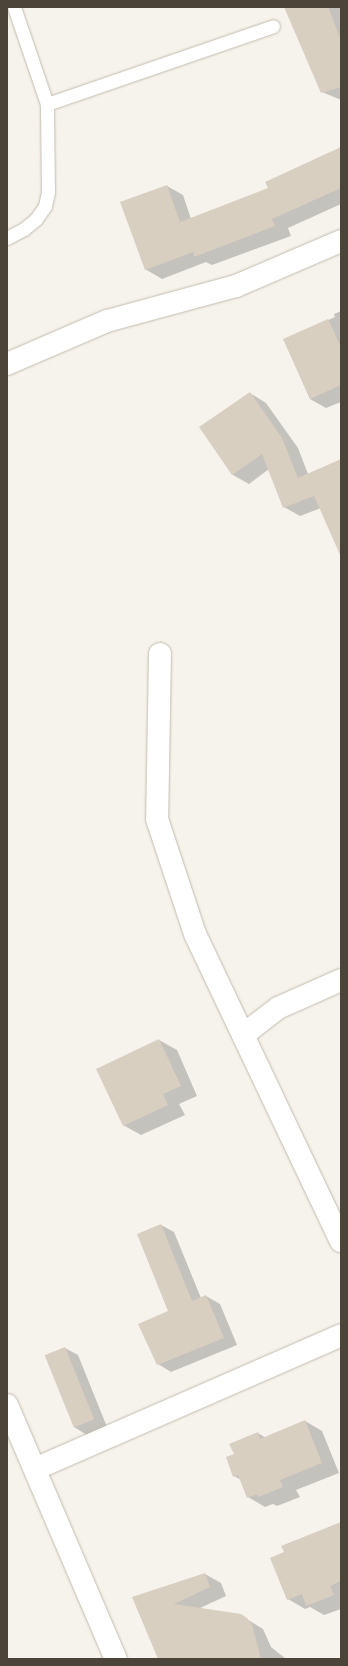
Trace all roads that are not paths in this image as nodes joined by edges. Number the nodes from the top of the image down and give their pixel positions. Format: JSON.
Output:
{"nodes":[{"id":1,"x":14,"y":7,"type":"edge"},
{"id":2,"x":274,"y":26,"type":"dead end"},
{"id":3,"x":48,"y":104,"type":"junction"},
{"id":4,"x":7,"y":238,"type":"edge"},
{"id":5,"x":341,"y":241,"type":"edge"},
{"id":6,"x":7,"y":364,"type":"edge"},
{"id":7,"x":160,"y":654,"type":"dead end"},
{"id":8,"x":341,"y":980,"type":"edge"},
{"id":9,"x":243,"y":1035,"type":"junction"},
{"id":10,"x":341,"y":1241,"type":"edge"},
{"id":11,"x":341,"y":1335,"type":"edge"},
{"id":12,"x":7,"y":1405,"type":"edge"},
{"id":13,"x":35,"y":1469,"type":"junction"},
{"id":14,"x":116,"y":1659,"type":"edge"}],
"edges":[{"from":1,"to":3,"type":"lane"},
{"from":2,"to":3,"type":"lane"},
{"from":3,"to":4,"type":"lane"},
{"from":5,"to":6,"type":"street"},
{"from":7,"to":9,"type":"street"},
{"from":8,"to":9,"type":"street"},
{"from":9,"to":10,"type":"street"},
{"from":11,"to":13,"type":"street"},
{"from":12,"to":13,"type":"street"},
{"from":13,"to":14,"type":"street"}]}
